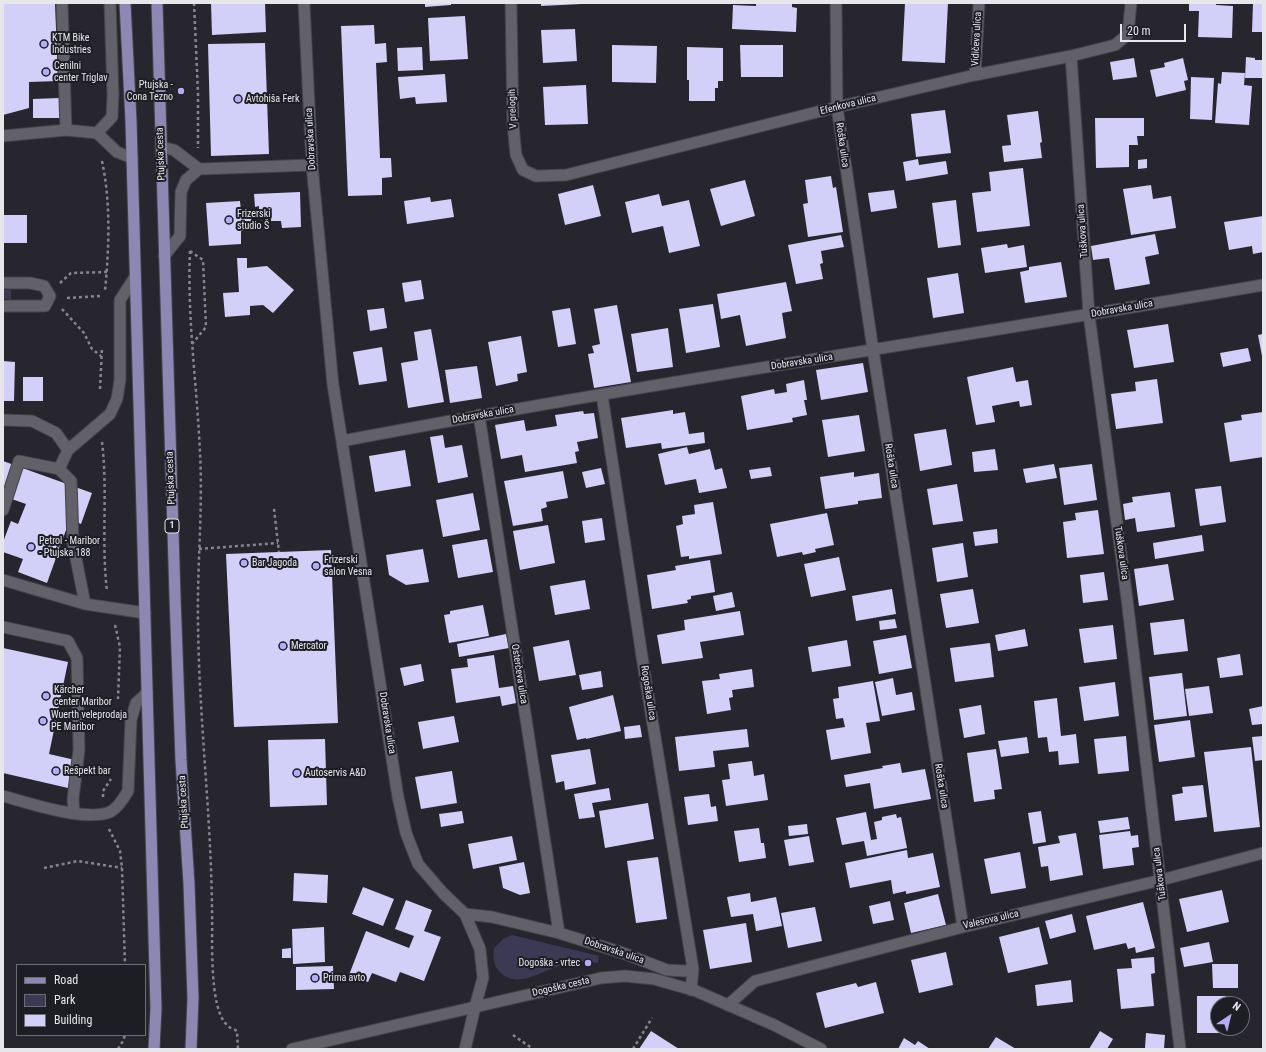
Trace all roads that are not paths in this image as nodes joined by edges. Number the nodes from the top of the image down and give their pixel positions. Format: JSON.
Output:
{"nodes":[{"id":1,"x":62,"y":3,"type":"edge"},
{"id":2,"x":110,"y":3,"type":"edge"},
{"id":3,"x":125,"y":3,"type":"edge"},
{"id":4,"x":157,"y":3,"type":"edge"},
{"id":5,"x":304,"y":3,"type":"edge"},
{"id":6,"x":511,"y":3,"type":"edge"},
{"id":7,"x":836,"y":3,"type":"edge"},
{"id":8,"x":979,"y":3,"type":"edge"},
{"id":9,"x":1131,"y":3,"type":"edge"},
{"id":10,"x":1071,"y":56,"type":"junction"},
{"id":11,"x":975,"y":75,"type":"junction"},
{"id":12,"x":837,"y":108,"type":"junction"},
{"id":13,"x":66,"y":130,"type":"junction"},
{"id":14,"x":97,"y":133,"type":"junction"},
{"id":15,"x":3,"y":136,"type":"edge"},
{"id":16,"x":161,"y":147,"type":"junction"},
{"id":17,"x":132,"y":158,"type":"junction"},
{"id":18,"x":312,"y":165,"type":"junction"},
{"id":19,"x":199,"y":169,"type":"junction"},
{"id":20,"x":566,"y":175,"type":"joint"},
{"id":21,"x":164,"y":256,"type":"junction"},
{"id":22,"x":135,"y":277,"type":"junction"},
{"id":23,"x":3,"y":283,"type":"edge"},
{"id":24,"x":1263,"y":285,"type":"edge"},
{"id":25,"x":3,"y":306,"type":"edge"},
{"id":26,"x":1089,"y":315,"type":"junction"},
{"id":27,"x":873,"y":350,"type":"junction"},
{"id":28,"x":602,"y":395,"type":"junction"},
{"id":29,"x":478,"y":415,"type":"junction"},
{"id":30,"x":3,"y":420,"type":"edge"},
{"id":31,"x":342,"y":441,"type":"junction"},
{"id":32,"x":68,"y":450,"type":"junction"},
{"id":33,"x":59,"y":468,"type":"junction"},
{"id":34,"x":3,"y":510,"type":"edge"},
{"id":35,"x":3,"y":580,"type":"edge"},
{"id":36,"x":85,"y":604,"type":"junction"},
{"id":37,"x":145,"y":613,"type":"junction"},
{"id":38,"x":3,"y":627,"type":"edge"},
{"id":39,"x":147,"y":692,"type":"junction"},
{"id":40,"x":3,"y":796,"type":"edge"},
{"id":41,"x":74,"y":813,"type":"junction"},
{"id":42,"x":1263,"y":853,"type":"edge"},
{"id":43,"x":1161,"y":880,"type":"junction"},
{"id":44,"x":465,"y":914,"type":"junction"},
{"id":45,"x":963,"y":927,"type":"junction"},
{"id":46,"x":560,"y":933,"type":"junction"},
{"id":47,"x":693,"y":968,"type":"junction"},
{"id":48,"x":691,"y":990,"type":"junction"},
{"id":49,"x":728,"y":1005,"type":"junction"},
{"id":50,"x":475,"y":1007,"type":"junction"},
{"id":51,"x":154,"y":1049,"type":"edge"},
{"id":52,"x":191,"y":1049,"type":"edge"},
{"id":53,"x":292,"y":1049,"type":"edge"},
{"id":54,"x":465,"y":1049,"type":"edge"},
{"id":55,"x":821,"y":1049,"type":"edge"},
{"id":56,"x":1181,"y":1049,"type":"edge"}],
"edges":[{"from":1,"to":13,"type":"street"},
{"from":2,"to":14,"type":"street"},
{"from":3,"to":17,"type":"main road"},
{"from":4,"to":16,"type":"main road","name":"Ptujska cesta","number":"1"},
{"from":5,"to":18,"type":"street","name":"Dobravska ulica"},
{"from":6,"to":20,"type":"street","name":"V prelogih"},
{"from":7,"to":12,"type":"street","name":"Roška ulica"},
{"from":8,"to":11,"type":"street","name":"Vidičeva ulica"},
{"from":9,"to":10,"type":"street","name":"Efenkova ulica"},
{"from":10,"to":11,"type":"street","name":"Efenkova ulica"},
{"from":10,"to":26,"type":"street","name":"Tuškova ulica"},
{"from":11,"to":12,"type":"street","name":"Efenkova ulica"},
{"from":12,"to":20,"type":"street","name":"Efenkova ulica"},
{"from":12,"to":27,"type":"street","name":"Roška ulica"},
{"from":13,"to":14,"type":"street"},
{"from":13,"to":15,"type":"street"},
{"from":14,"to":17,"type":"street"},
{"from":16,"to":19,"type":"street"},
{"from":16,"to":21,"type":"main road","name":"Ptujska cesta","number":"1"},
{"from":17,"to":22,"type":"main road"},
{"from":18,"to":19,"type":"street"},
{"from":18,"to":31,"type":"street","name":"Dobravska ulica"},
{"from":19,"to":21,"type":"street"},
{"from":21,"to":52,"type":"main road","name":"Ptujska cesta","number":"1"},
{"from":22,"to":32,"type":"street"},
{"from":22,"to":37,"type":"main road"},
{"from":23,"to":25,"type":"street"},
{"from":24,"to":26,"type":"street","name":"Dobravska ulica"},
{"from":26,"to":27,"type":"street","name":"Dobravska ulica"},
{"from":26,"to":43,"type":"street","name":"Tuškova ulica"},
{"from":27,"to":28,"type":"street","name":"Dobravska ulica"},
{"from":27,"to":45,"type":"street","name":"Roška ulica"},
{"from":28,"to":29,"type":"street","name":"Dobravska ulica"},
{"from":28,"to":47,"type":"street","name":"Rogoška ulica"},
{"from":29,"to":31,"type":"street","name":"Dobravska ulica"},
{"from":29,"to":46,"type":"street","name":"Osterčeva ulica"},
{"from":30,"to":32,"type":"street"},
{"from":31,"to":44,"type":"street","name":"Dobravska ulica"},
{"from":32,"to":33,"type":"street"},
{"from":33,"to":34,"type":"street"},
{"from":33,"to":36,"type":"street"},
{"from":35,"to":36,"type":"street"},
{"from":36,"to":37,"type":"street"},
{"from":37,"to":39,"type":"main road"},
{"from":38,"to":41,"type":"street"},
{"from":39,"to":41,"type":"street"},
{"from":39,"to":51,"type":"main road"},
{"from":40,"to":41,"type":"street"},
{"from":42,"to":43,"type":"street","name":"Valesova ulica"},
{"from":43,"to":45,"type":"street","name":"Valesova ulica"},
{"from":43,"to":56,"type":"street","name":"Tuškova ulica"},
{"from":44,"to":46,"type":"street","name":"Dobravska ulica"},
{"from":44,"to":50,"type":"street","name":"Dobravska ulica"},
{"from":45,"to":49,"type":"street","name":"Valesova ulica"},
{"from":46,"to":47,"type":"street","name":"Dobravska ulica"},
{"from":47,"to":48,"type":"street","name":"Rogoška ulica"},
{"from":48,"to":49,"type":"street","name":"Dogoška cesta"},
{"from":48,"to":50,"type":"street","name":"Dogoška cesta"},
{"from":49,"to":55,"type":"street","name":"Dogoška cesta"},
{"from":50,"to":53,"type":"street","name":"Dogoška cesta"},
{"from":50,"to":54,"type":"street","name":"Dobravska ulica"}]}
